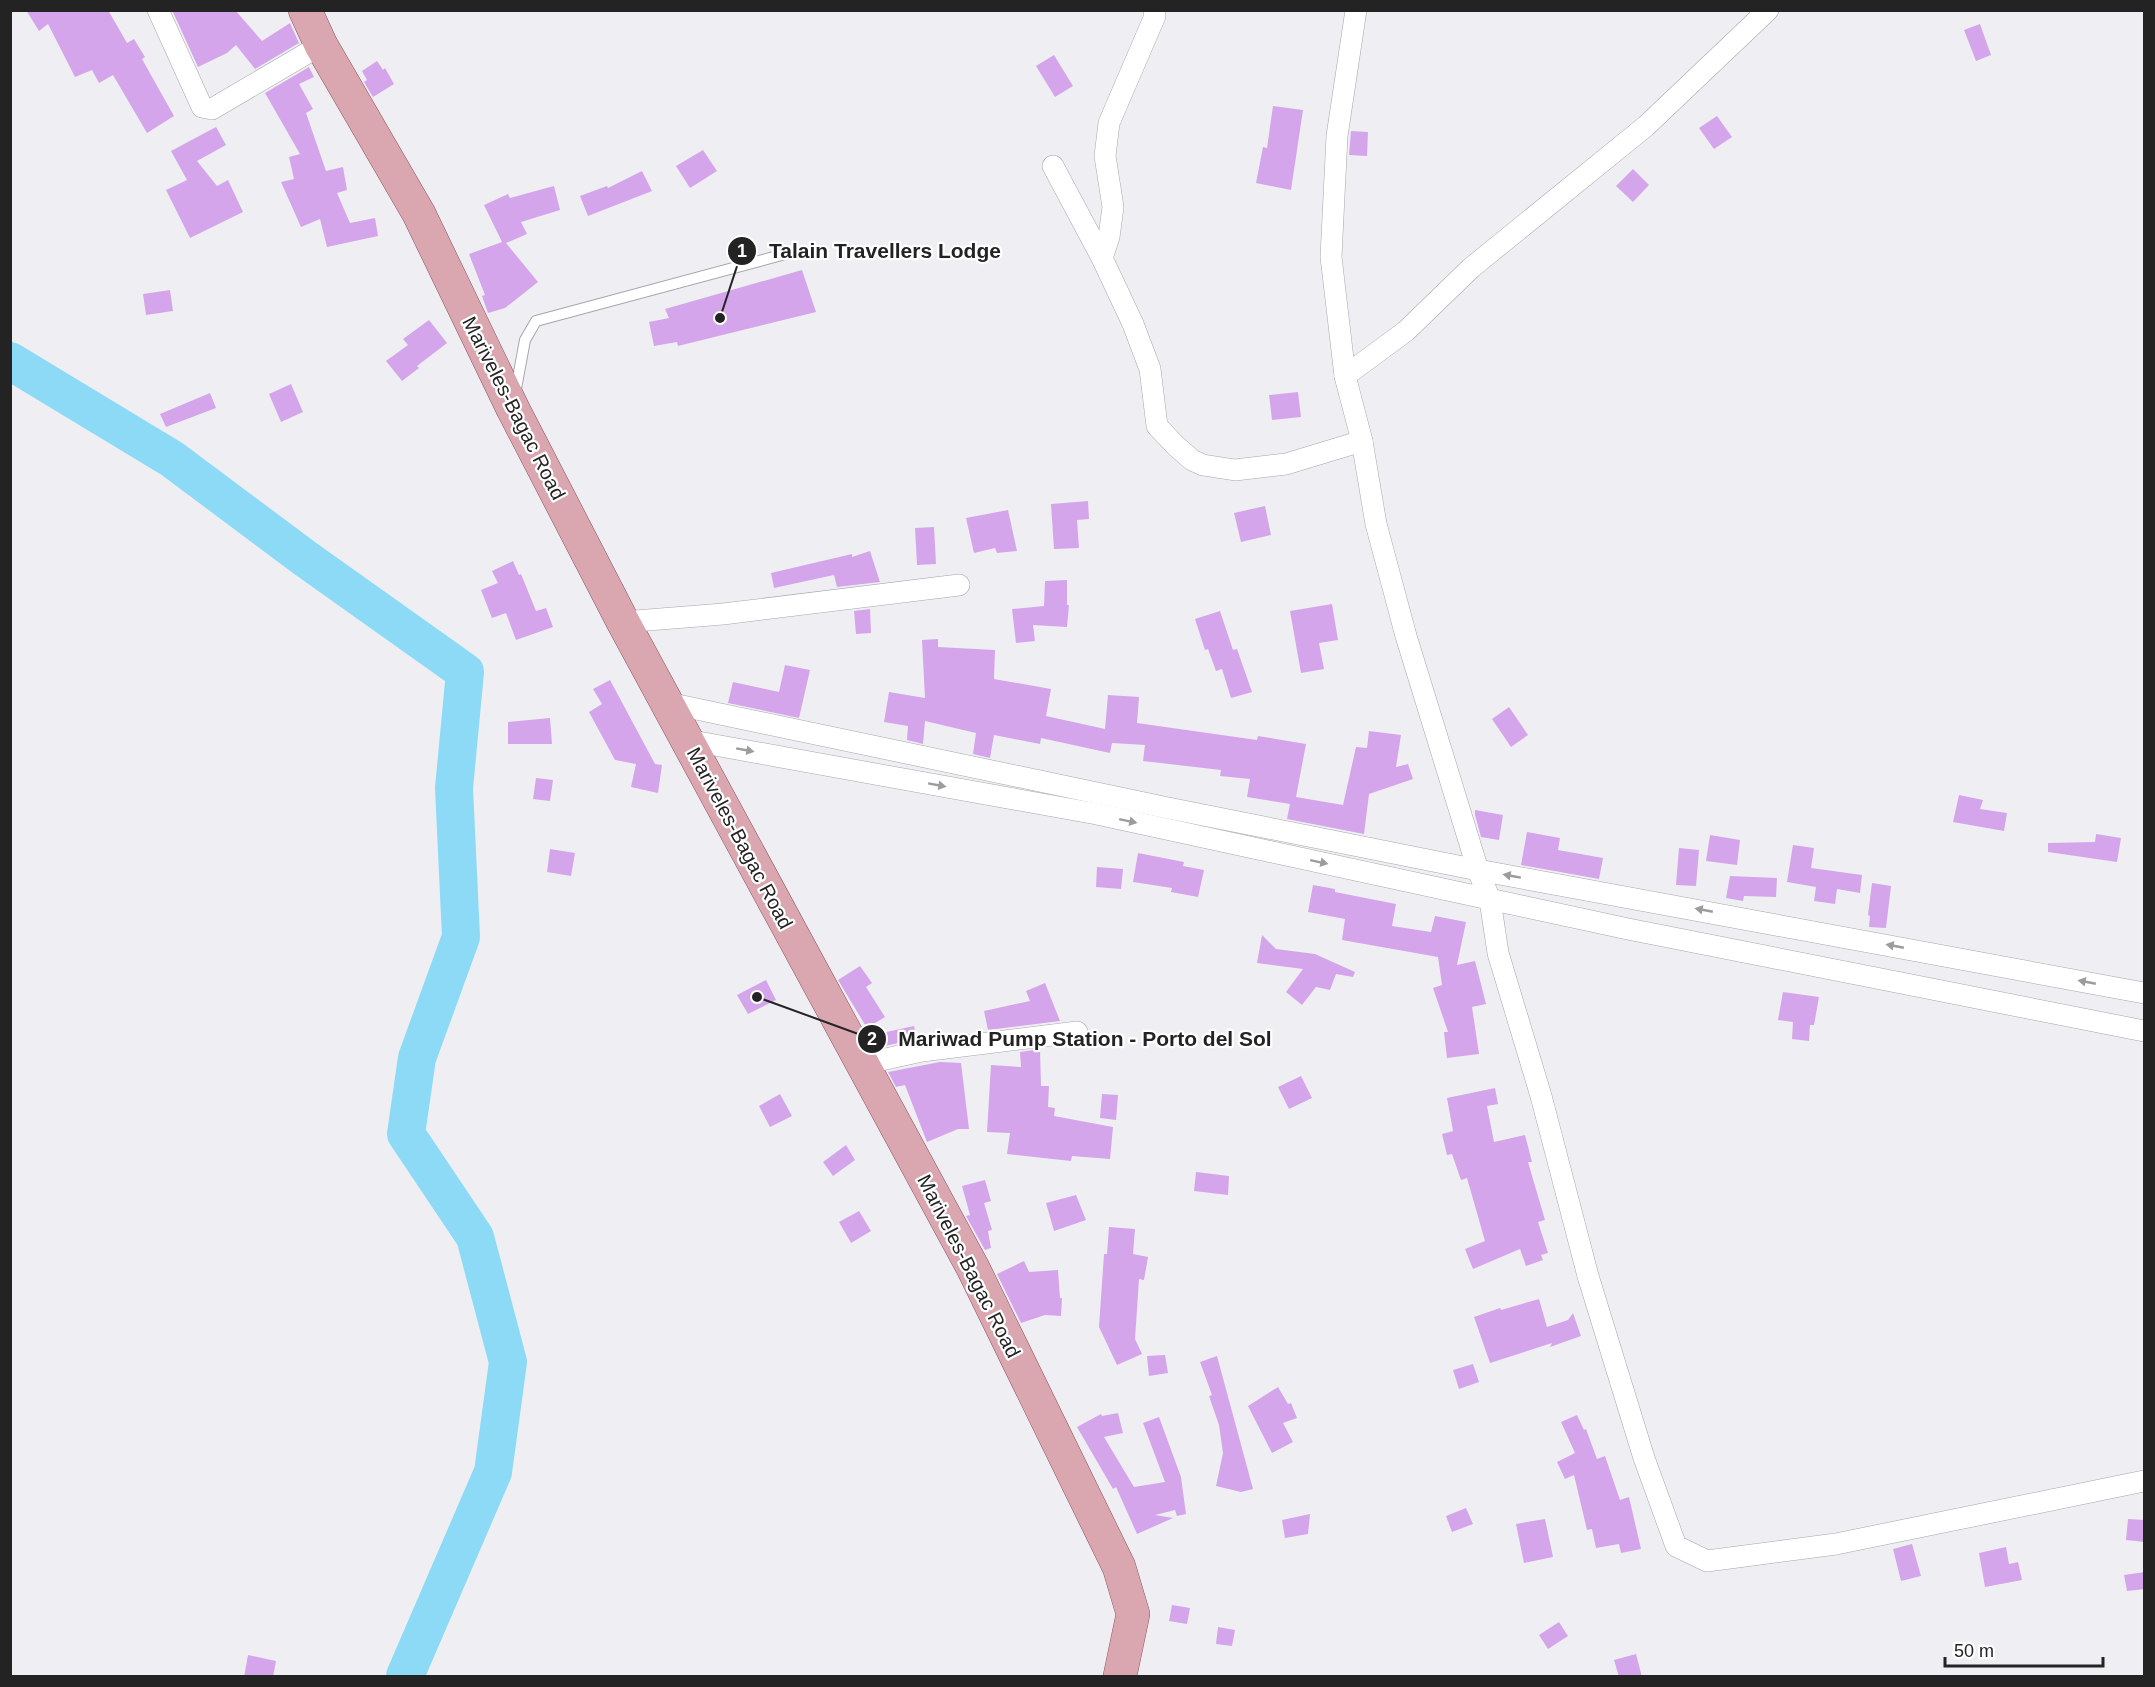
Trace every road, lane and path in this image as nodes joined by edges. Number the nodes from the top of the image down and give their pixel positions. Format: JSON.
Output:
{"nodes":[{"id":1,"x":158,"y":10,"type":"edge"},
{"id":2,"x":305,"y":10,"type":"edge"},
{"id":3,"x":1154,"y":10,"type":"edge"},
{"id":4,"x":1356,"y":10,"type":"edge"},
{"id":5,"x":1768,"y":10,"type":"edge"},
{"id":6,"x":321,"y":45,"type":"junction"},
{"id":7,"x":1053,"y":166,"type":"dead end"},
{"id":8,"x":789,"y":254,"type":"dead end"},
{"id":9,"x":1102,"y":258,"type":"junction"},
{"id":10,"x":1345,"y":376,"type":"junction"},
{"id":11,"x":513,"y":409,"type":"junction"},
{"id":12,"x":1362,"y":441,"type":"junction"},
{"id":13,"x":959,"y":585,"type":"dead end"},
{"id":14,"x":623,"y":622,"type":"junction"},
{"id":15,"x":668,"y":703,"type":"junction"},
{"id":16,"x":687,"y":740,"type":"junction"},
{"id":17,"x":1478,"y":870,"type":"junction"},
{"id":18,"x":1490,"y":900,"type":"junction"},
{"id":19,"x":2145,"y":993,"type":"edge"},
{"id":20,"x":2145,"y":1031,"type":"edge"},
{"id":21,"x":1077,"y":1032,"type":"dead end"},
{"id":22,"x":863,"y":1064,"type":"junction"},
{"id":23,"x":2145,"y":1481,"type":"edge"},
{"id":24,"x":1120,"y":1677,"type":"edge"}],
"edges":[{"from":1,"to":6,"type":"street"},
{"from":2,"to":6,"type":"main road","name":"Mariveles-Bagac Road"},
{"from":3,"to":9,"type":"street"},
{"from":4,"to":10,"type":"street"},
{"from":5,"to":10,"type":"street"},
{"from":6,"to":11,"type":"main road","name":"Mariveles-Bagac Road"},
{"from":7,"to":9,"type":"street"},
{"from":8,"to":11,"type":"lane"},
{"from":9,"to":12,"type":"street"},
{"from":10,"to":12,"type":"street"},
{"from":11,"to":14,"type":"main road","name":"Mariveles-Bagac Road"},
{"from":12,"to":17,"type":"street"},
{"from":13,"to":14,"type":"street"},
{"from":14,"to":15,"type":"main road","name":"Mariveles-Bagac Road"},
{"from":15,"to":16,"type":"main road","name":"Mariveles-Bagac Road"},
{"from":15,"to":17,"type":"street"},
{"from":16,"to":18,"type":"street","one_way":true},
{"from":16,"to":22,"type":"main road","name":"Mariveles-Bagac Road"},
{"from":17,"to":18,"type":"street"},
{"from":19,"to":17,"type":"street","one_way":true},
{"from":18,"to":20,"type":"street"},
{"from":18,"to":23,"type":"street"},
{"from":21,"to":22,"type":"street"},
{"from":22,"to":24,"type":"main road","name":"Mariveles-Bagac Road"}]}
